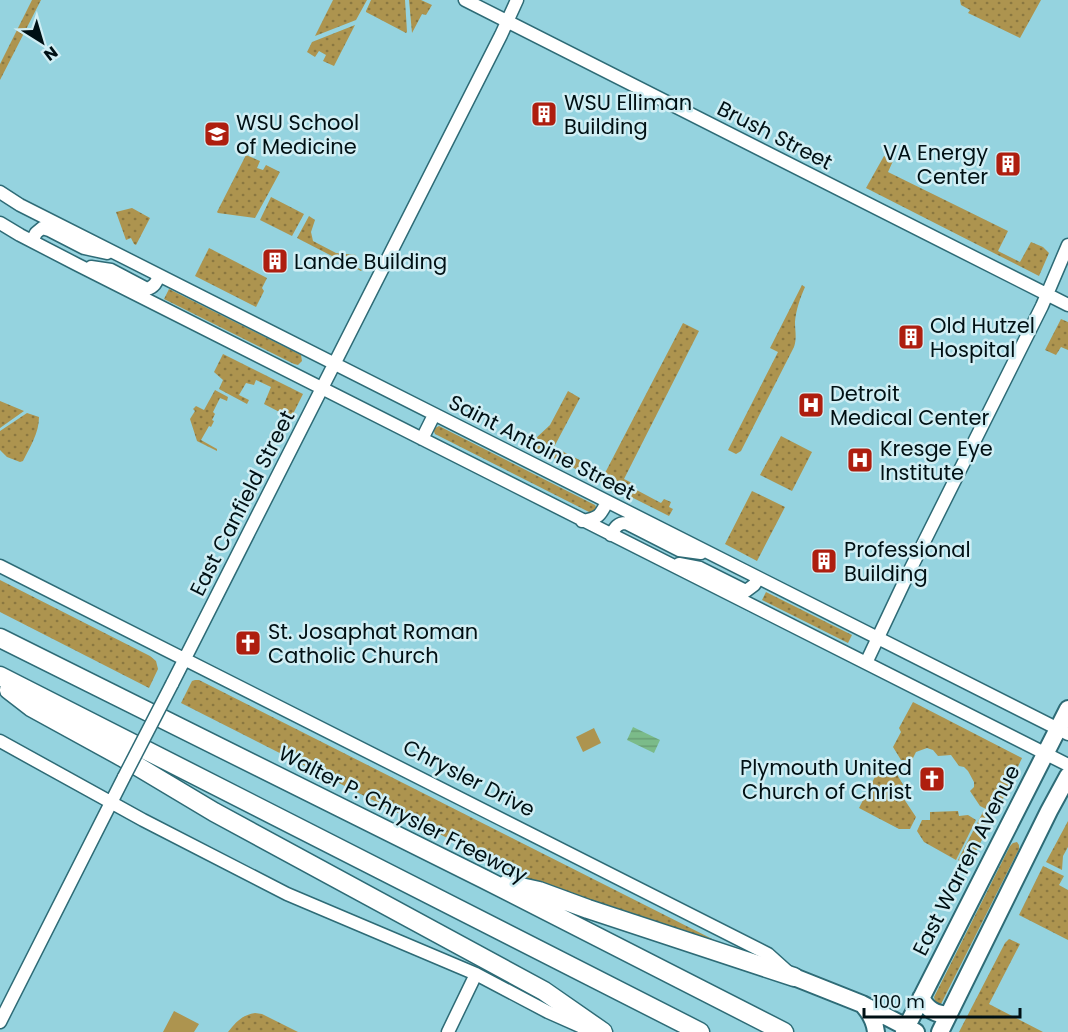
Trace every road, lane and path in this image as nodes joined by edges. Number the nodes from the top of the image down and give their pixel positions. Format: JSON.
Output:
{"nodes":[{"id":1,"x":465,"y":0,"type":"edge"},
{"id":2,"x":517,"y":0,"type":"edge"},
{"id":3,"x":508,"y":22,"type":"junction"},
{"id":4,"x":0,"y":192,"type":"edge"},
{"id":5,"x":0,"y":224,"type":"edge"},
{"id":6,"x":32,"y":241,"type":"junction"},
{"id":7,"x":1068,"y":245,"type":"edge"},
{"id":8,"x":122,"y":257,"type":"junction"},
{"id":9,"x":78,"y":265,"type":"junction"},
{"id":10,"x":159,"y":276,"type":"junction"},
{"id":11,"x":1047,"y":294,"type":"junction"},
{"id":12,"x":1068,"y":305,"type":"edge"},
{"id":13,"x":334,"y":364,"type":"junction"},
{"id":14,"x":322,"y":388,"type":"junction"},
{"id":15,"x":434,"y":415,"type":"junction"},
{"id":16,"x":422,"y":439,"type":"junction"},
{"id":17,"x":607,"y":502,"type":"junction"},
{"id":18,"x":582,"y":520,"type":"junction"},
{"id":19,"x":611,"y":535,"type":"junction"},
{"id":20,"x":711,"y":555,"type":"junction"},
{"id":21,"x":663,"y":561,"type":"junction"},
{"id":22,"x":0,"y":566,"type":"edge"},
{"id":23,"x":758,"y":579,"type":"junction"},
{"id":24,"x":0,"y":638,"type":"edge"},
{"id":25,"x":878,"y":639,"type":"junction"},
{"id":26,"x":185,"y":660,"type":"junction"},
{"id":27,"x":866,"y":663,"type":"junction"},
{"id":28,"x":0,"y":676,"type":"edge"},
{"id":29,"x":0,"y":683,"type":"edge"},
{"id":30,"x":1068,"y":709,"type":"edge"},
{"id":31,"x":1062,"y":732,"type":"edge"},
{"id":32,"x":0,"y":741,"type":"edge"},
{"id":33,"x":1045,"y":754,"type":"junction"},
{"id":34,"x":1068,"y":765,"type":"edge"},
{"id":35,"x":1068,"y":776,"type":"edge"},
{"id":36,"x":111,"y":803,"type":"junction"},
{"id":37,"x":1003,"y":836,"type":"junction"},
{"id":38,"x":1028,"y":855,"type":"junction"},
{"id":39,"x":483,"y":879,"type":"junction"},
{"id":40,"x":476,"y":975,"type":"junction"},
{"id":41,"x":794,"y":977,"type":"junction"},
{"id":42,"x":921,"y":998,"type":"junction"},
{"id":43,"x":862,"y":1004,"type":"junction"},
{"id":44,"x":948,"y":1015,"type":"junction"},
{"id":45,"x":0,"y":1022,"type":"edge"},
{"id":46,"x":909,"y":1030,"type":"edge"},
{"id":47,"x":448,"y":1032,"type":"edge"},
{"id":48,"x":594,"y":1032,"type":"edge"},
{"id":49,"x":603,"y":1032,"type":"edge"},
{"id":50,"x":700,"y":1032,"type":"edge"},
{"id":51,"x":784,"y":1032,"type":"edge"},
{"id":52,"x":876,"y":1032,"type":"edge"},
{"id":53,"x":940,"y":1032,"type":"edge"}],
"edges":[{"from":1,"to":3,"type":"street","name":"Brush Street"},
{"from":2,"to":3,"type":"street","name":"East Canfield Street"},
{"from":3,"to":11,"type":"street","name":"Brush Street"},
{"from":3,"to":13,"type":"street","name":"East Canfield Street"},
{"from":4,"to":8,"type":"street","name":"Saint Antoine Street"},
{"from":5,"to":6,"type":"street"},
{"from":6,"to":8,"type":"street"},
{"from":6,"to":9,"type":"street"},
{"from":7,"to":11,"type":"street"},
{"from":8,"to":10,"type":"street","name":"Saint Antoine Street"},
{"from":9,"to":10,"type":"street"},
{"from":9,"to":14,"type":"street"},
{"from":10,"to":13,"type":"street","name":"Saint Antoine Street"},
{"from":11,"to":12,"type":"street","name":"Brush Street"},
{"from":11,"to":25,"type":"street"},
{"from":13,"to":14,"type":"street","name":"East Canfield Street"},
{"from":13,"to":15,"type":"street","name":"Saint Antoine Street"},
{"from":14,"to":16,"type":"street"},
{"from":14,"to":26,"type":"street","name":"East Canfield Street"},
{"from":15,"to":16,"type":"street"},
{"from":15,"to":17,"type":"street","name":"Saint Antoine Street"},
{"from":16,"to":18,"type":"street"},
{"from":17,"to":18,"type":"street"},
{"from":17,"to":20,"type":"street","name":"Saint Antoine Street"},
{"from":18,"to":19,"type":"street"},
{"from":19,"to":20,"type":"street"},
{"from":19,"to":21,"type":"street"},
{"from":20,"to":23,"type":"street","name":"Saint Antoine Street"},
{"from":21,"to":23,"type":"street"},
{"from":21,"to":27,"type":"street"},
{"from":22,"to":26,"type":"street","name":"Chrysler Drive"},
{"from":23,"to":25,"type":"street","name":"Saint Antoine Street"},
{"from":24,"to":39,"type":"highway","name":"Walter P. Chrysler Freeway"},
{"from":25,"to":27,"type":"street"},
{"from":25,"to":31,"type":"street","name":"Saint Antoine Street"},
{"from":26,"to":36,"type":"street","name":"East Canfield Street","bridge":true},
{"from":26,"to":41,"type":"street","name":"Chrysler Drive"},
{"from":27,"to":33,"type":"street"},
{"from":28,"to":50,"type":"highway"},
{"from":29,"to":49,"type":"highway"},
{"from":30,"to":31,"type":"main road","name":"East Warren Avenue"},
{"from":31,"to":33,"type":"main road","name":"East Warren Avenue"},
{"from":32,"to":36,"type":"street"},
{"from":33,"to":34,"type":"street"},
{"from":33,"to":37,"type":"main road","name":"East Warren Avenue"},
{"from":35,"to":38,"type":"main road"},
{"from":36,"to":40,"type":"street"},
{"from":36,"to":45,"type":"street","name":"East Canfield Street"},
{"from":37,"to":38,"type":"main road"},
{"from":37,"to":42,"type":"main road","name":"East Warren Avenue"},
{"from":38,"to":44,"type":"main road"},
{"from":39,"to":41,"type":"highway"},
{"from":39,"to":51,"type":"highway","name":"Walter P. Chrysler Freeway"},
{"from":40,"to":47,"type":"street"},
{"from":40,"to":48,"type":"street"},
{"from":41,"to":43,"type":"main road","name":"Chrysler Drive"},
{"from":42,"to":44,"type":"main road"},
{"from":42,"to":46,"type":"main road","name":"East Warren Avenue"},
{"from":43,"to":46,"type":"main road","name":"Chrysler Drive"},
{"from":43,"to":52,"type":"main road"},
{"from":44,"to":53,"type":"main road"}]}
